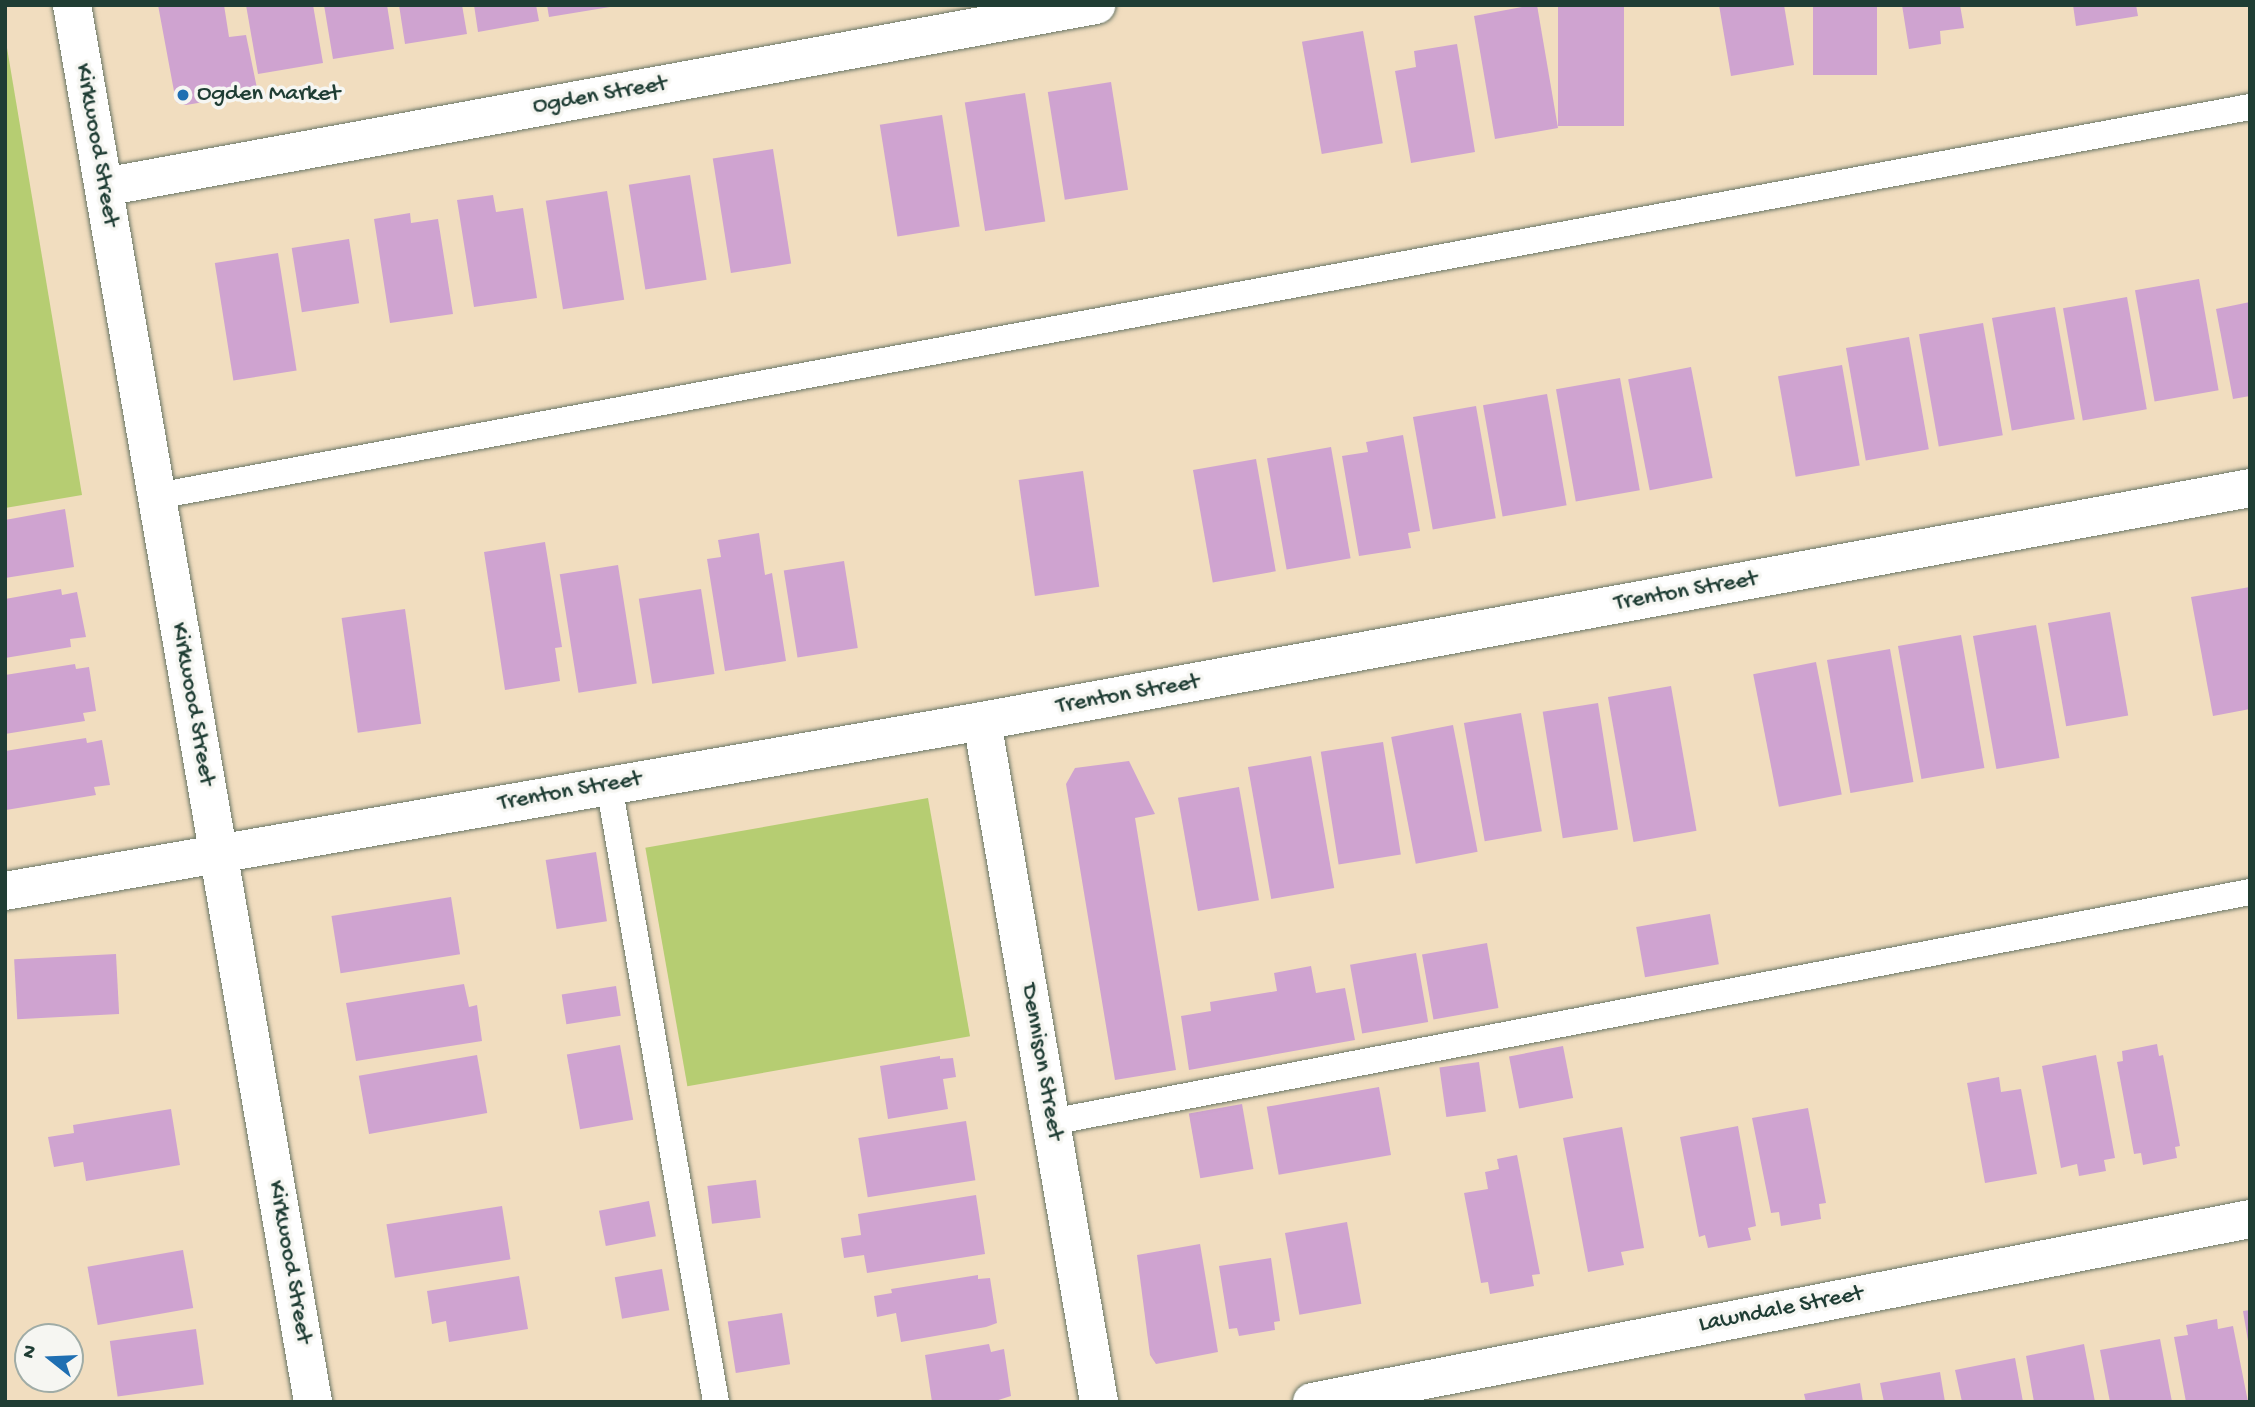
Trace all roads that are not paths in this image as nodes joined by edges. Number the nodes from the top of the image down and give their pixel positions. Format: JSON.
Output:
{"nodes":[{"id":1,"x":72,"y":5,"type":"edge"},
{"id":2,"x":1096,"y":5,"type":"edge"},
{"id":3,"x":2250,"y":107,"type":"edge"},
{"id":4,"x":104,"y":187,"type":"junction"},
{"id":5,"x":2250,"y":488,"type":"edge"},
{"id":6,"x":157,"y":496,"type":"junction"},
{"id":7,"x":982,"y":721,"type":"junction"},
{"id":8,"x":609,"y":785,"type":"junction"},
{"id":9,"x":219,"y":854,"type":"junction"},
{"id":10,"x":5,"y":891,"type":"edge"},
{"id":11,"x":2250,"y":892,"type":"edge"},
{"id":12,"x":1051,"y":1122,"type":"junction"},
{"id":13,"x":2250,"y":1219,"type":"edge"},
{"id":14,"x":313,"y":1402,"type":"edge"},
{"id":15,"x":716,"y":1402,"type":"edge"},
{"id":16,"x":1099,"y":1402,"type":"edge"},
{"id":17,"x":1312,"y":1402,"type":"edge"}],
"edges":[{"from":1,"to":4,"type":"street","name":"Kirkwood Street"},
{"from":2,"to":4,"type":"street","name":"Ogden Street"},
{"from":3,"to":6,"type":"lane"},
{"from":4,"to":6,"type":"street","name":"Kirkwood Street"},
{"from":5,"to":7,"type":"street","name":"Trenton Street"},
{"from":6,"to":9,"type":"street","name":"Kirkwood Street"},
{"from":7,"to":8,"type":"street","name":"Trenton Street"},
{"from":7,"to":12,"type":"street","name":"Dennison Street"},
{"from":8,"to":9,"type":"street","name":"Trenton Street"},
{"from":8,"to":15,"type":"lane"},
{"from":9,"to":10,"type":"street","name":"Trenton Street"},
{"from":9,"to":14,"type":"street","name":"Kirkwood Street"},
{"from":11,"to":12,"type":"lane"},
{"from":12,"to":16,"type":"street","name":"Dennison Street"},
{"from":13,"to":17,"type":"street","name":"Lawndale Street"}]}
